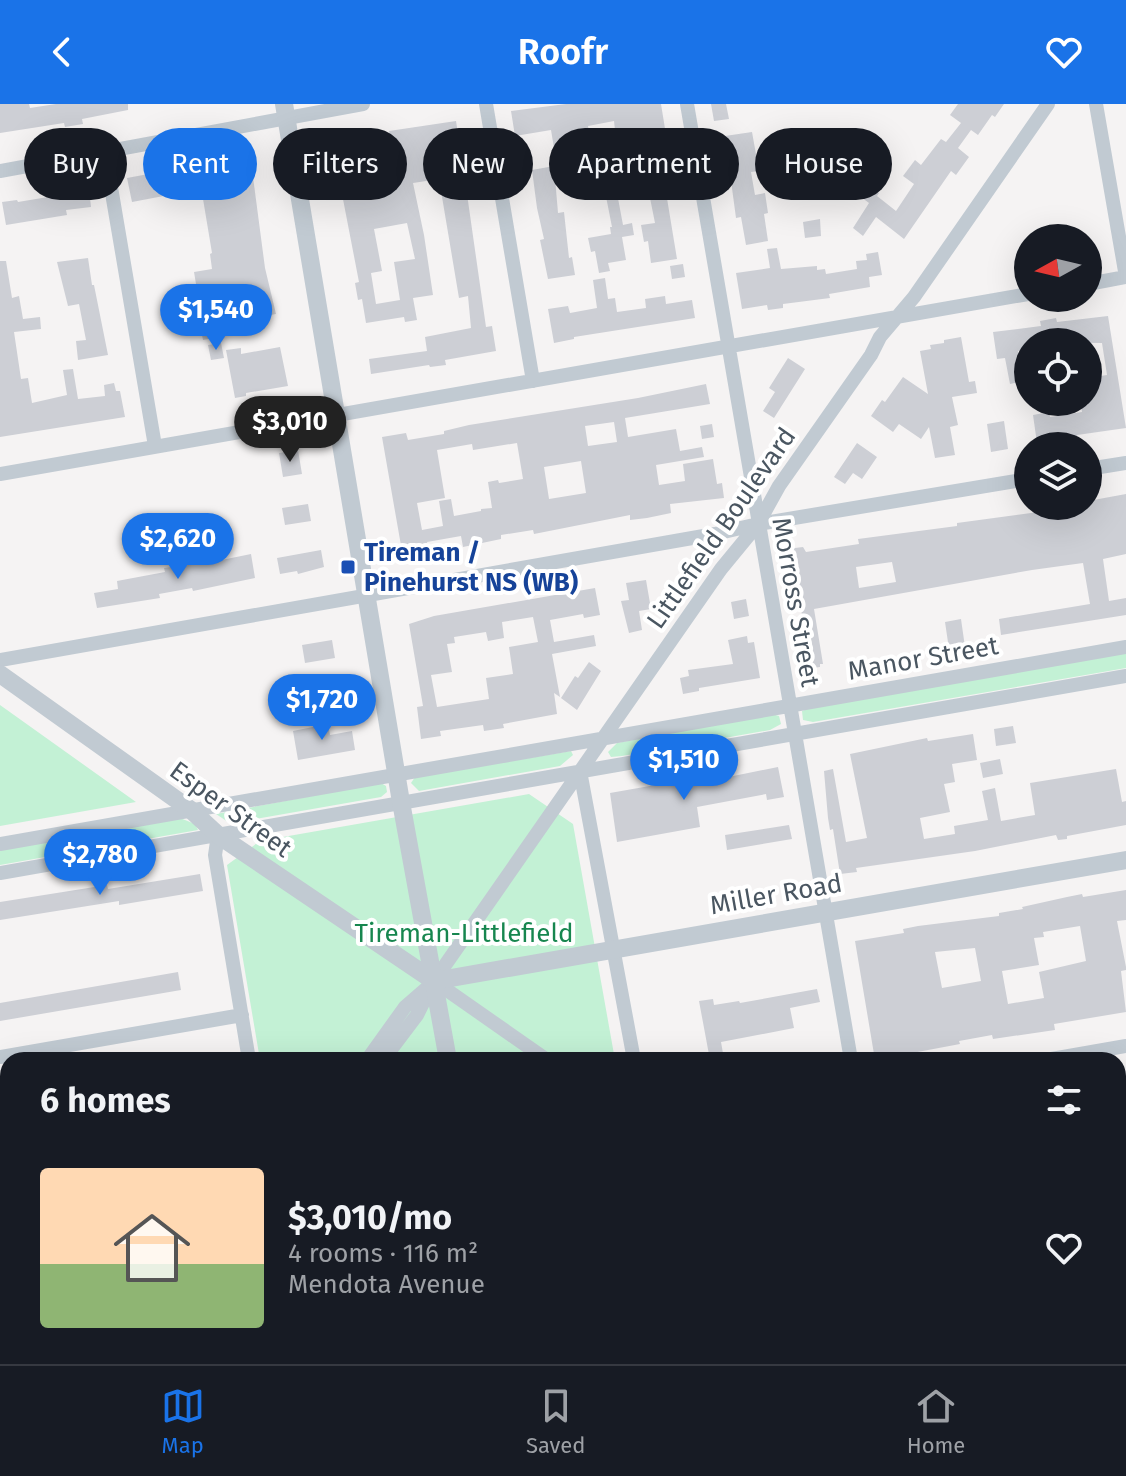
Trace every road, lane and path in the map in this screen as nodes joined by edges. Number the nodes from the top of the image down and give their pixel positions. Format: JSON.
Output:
{"nodes":[{"id":1,"x":363,"y":104,"type":"edge"},
{"id":2,"x":486,"y":104,"type":"edge"},
{"id":3,"x":687,"y":104,"type":"edge"},
{"id":4,"x":1048,"y":104,"type":"edge"},
{"id":5,"x":1096,"y":104,"type":"edge"},
{"id":6,"x":285,"y":111,"type":"edge"},
{"id":7,"x":127,"y":147,"type":"edge"},
{"id":8,"x":24,"y":167,"type":"edge"},
{"id":9,"x":0,"y":171,"type":"edge"},
{"id":10,"x":113,"y":200,"type":"edge"},
{"id":11,"x":1126,"y":277,"type":"edge"},
{"id":12,"x":1102,"y":281,"type":"edge"},
{"id":13,"x":1014,"y":296,"type":"edge"},
{"id":14,"x":898,"y":317,"type":"junction"},
{"id":15,"x":729,"y":346,"type":"junction"},
{"id":16,"x":533,"y":381,"type":"junction"},
{"id":17,"x":337,"y":415,"type":"junction"},
{"id":18,"x":155,"y":446,"type":"junction"},
{"id":19,"x":1126,"y":463,"type":"edge"},
{"id":20,"x":1102,"y":467,"type":"edge"},
{"id":21,"x":0,"y":474,"type":"edge"},
{"id":22,"x":1014,"y":481,"type":"edge"},
{"id":23,"x":758,"y":524,"type":"junction"},
{"id":24,"x":366,"y":594,"type":"junction"},
{"id":25,"x":1126,"y":647,"type":"edge"},
{"id":26,"x":0,"y":660,"type":"edge"},
{"id":27,"x":0,"y":674,"type":"edge"},
{"id":28,"x":1126,"y":676,"type":"edge"},
{"id":29,"x":790,"y":706,"type":"junction"},
{"id":30,"x":794,"y":732,"type":"junction"},
{"id":31,"x":603,"y":738,"type":"junction"},
{"id":32,"x":580,"y":771,"type":"junction"},
{"id":33,"x":396,"y":774,"type":"junction"},
{"id":34,"x":401,"y":802,"type":"junction"},
{"id":35,"x":191,"y":810,"type":"junction"},
{"id":36,"x":218,"y":835,"type":"junction"},
{"id":37,"x":0,"y":844,"type":"edge"},
{"id":38,"x":1126,"y":860,"type":"edge"},
{"id":39,"x":0,"y":873,"type":"edge"},
{"id":40,"x":825,"y":912,"type":"junction"},
{"id":41,"x":614,"y":950,"type":"junction"},
{"id":42,"x":434,"y":981,"type":"junction"},
{"id":43,"x":242,"y":1015,"type":"junction"},
{"id":44,"x":1126,"y":1046,"type":"edge"},
{"id":45,"x":29,"y":1052,"type":"edge"},
{"id":46,"x":248,"y":1052,"type":"edge"},
{"id":47,"x":373,"y":1052,"type":"edge"},
{"id":48,"x":389,"y":1052,"type":"edge"},
{"id":49,"x":447,"y":1052,"type":"edge"},
{"id":50,"x":536,"y":1052,"type":"edge"},
{"id":51,"x":633,"y":1052,"type":"edge"},
{"id":52,"x":850,"y":1052,"type":"edge"},
{"id":53,"x":1092,"y":1052,"type":"edge"}],
"edges":[{"from":1,"to":6,"type":"street"},
{"from":2,"to":16,"type":"street"},
{"from":3,"to":15,"type":"street","name":"Morross Street"},
{"from":4,"to":14,"type":"street","name":"Littlefield Boulevard"},
{"from":5,"to":11,"type":"street"},
{"from":6,"to":7,"type":"street"},
{"from":6,"to":17,"type":"street"},
{"from":8,"to":9,"type":"street"},
{"from":10,"to":18,"type":"street"},
{"from":11,"to":12,"type":"street"},
{"from":13,"to":14,"type":"street"},
{"from":14,"to":15,"type":"street"},
{"from":14,"to":23,"type":"street","name":"Littlefield Boulevard"},
{"from":15,"to":16,"type":"street"},
{"from":15,"to":23,"type":"street","name":"Morross Street"},
{"from":16,"to":17,"type":"street"},
{"from":17,"to":18,"type":"street"},
{"from":17,"to":24,"type":"street"},
{"from":18,"to":21,"type":"street"},
{"from":19,"to":20,"type":"street"},
{"from":22,"to":23,"type":"street"},
{"from":23,"to":24,"type":"street"},
{"from":23,"to":29,"type":"street","name":"Morross Street"},
{"from":23,"to":31,"type":"street","name":"Littlefield Boulevard"},
{"from":24,"to":26,"type":"street"},
{"from":24,"to":33,"type":"street"},
{"from":25,"to":29,"type":"street","name":"Manor Street"},
{"from":27,"to":35,"type":"street","name":"Esper Street"},
{"from":28,"to":30,"type":"street","name":"Manor Street"},
{"from":29,"to":30,"type":"street","name":"Morross Street"},
{"from":29,"to":31,"type":"street","name":"Manor Street"},
{"from":30,"to":32,"type":"street","name":"Manor Street"},
{"from":30,"to":40,"type":"street","name":"Morross Street"},
{"from":31,"to":32,"type":"street","name":"Littlefield Boulevard"},
{"from":31,"to":33,"type":"street","name":"Manor Street"},
{"from":32,"to":34,"type":"street","name":"Manor Street"},
{"from":32,"to":41,"type":"street"},
{"from":32,"to":42,"type":"street","name":"Littlefield Boulevard"},
{"from":33,"to":34,"type":"street"},
{"from":33,"to":35,"type":"street","name":"Manor Street"},
{"from":34,"to":36,"type":"street","name":"Manor Street"},
{"from":34,"to":42,"type":"street"},
{"from":35,"to":36,"type":"street","name":"Esper Street"},
{"from":35,"to":37,"type":"street","name":"Manor Street"},
{"from":36,"to":39,"type":"street","name":"Manor Street"},
{"from":36,"to":42,"type":"street","name":"Esper Street"},
{"from":36,"to":43,"type":"street"},
{"from":38,"to":40,"type":"street","name":"Miller Road"},
{"from":40,"to":41,"type":"street","name":"Miller Road"},
{"from":40,"to":52,"type":"street","name":"Morross Street"},
{"from":41,"to":42,"type":"street","name":"Miller Road"},
{"from":41,"to":51,"type":"street"},
{"from":42,"to":47,"type":"street"},
{"from":42,"to":48,"type":"street"},
{"from":42,"to":49,"type":"street"},
{"from":42,"to":50,"type":"street"},
{"from":43,"to":45,"type":"street"},
{"from":43,"to":46,"type":"street"},
{"from":44,"to":53,"type":"street"}]}
